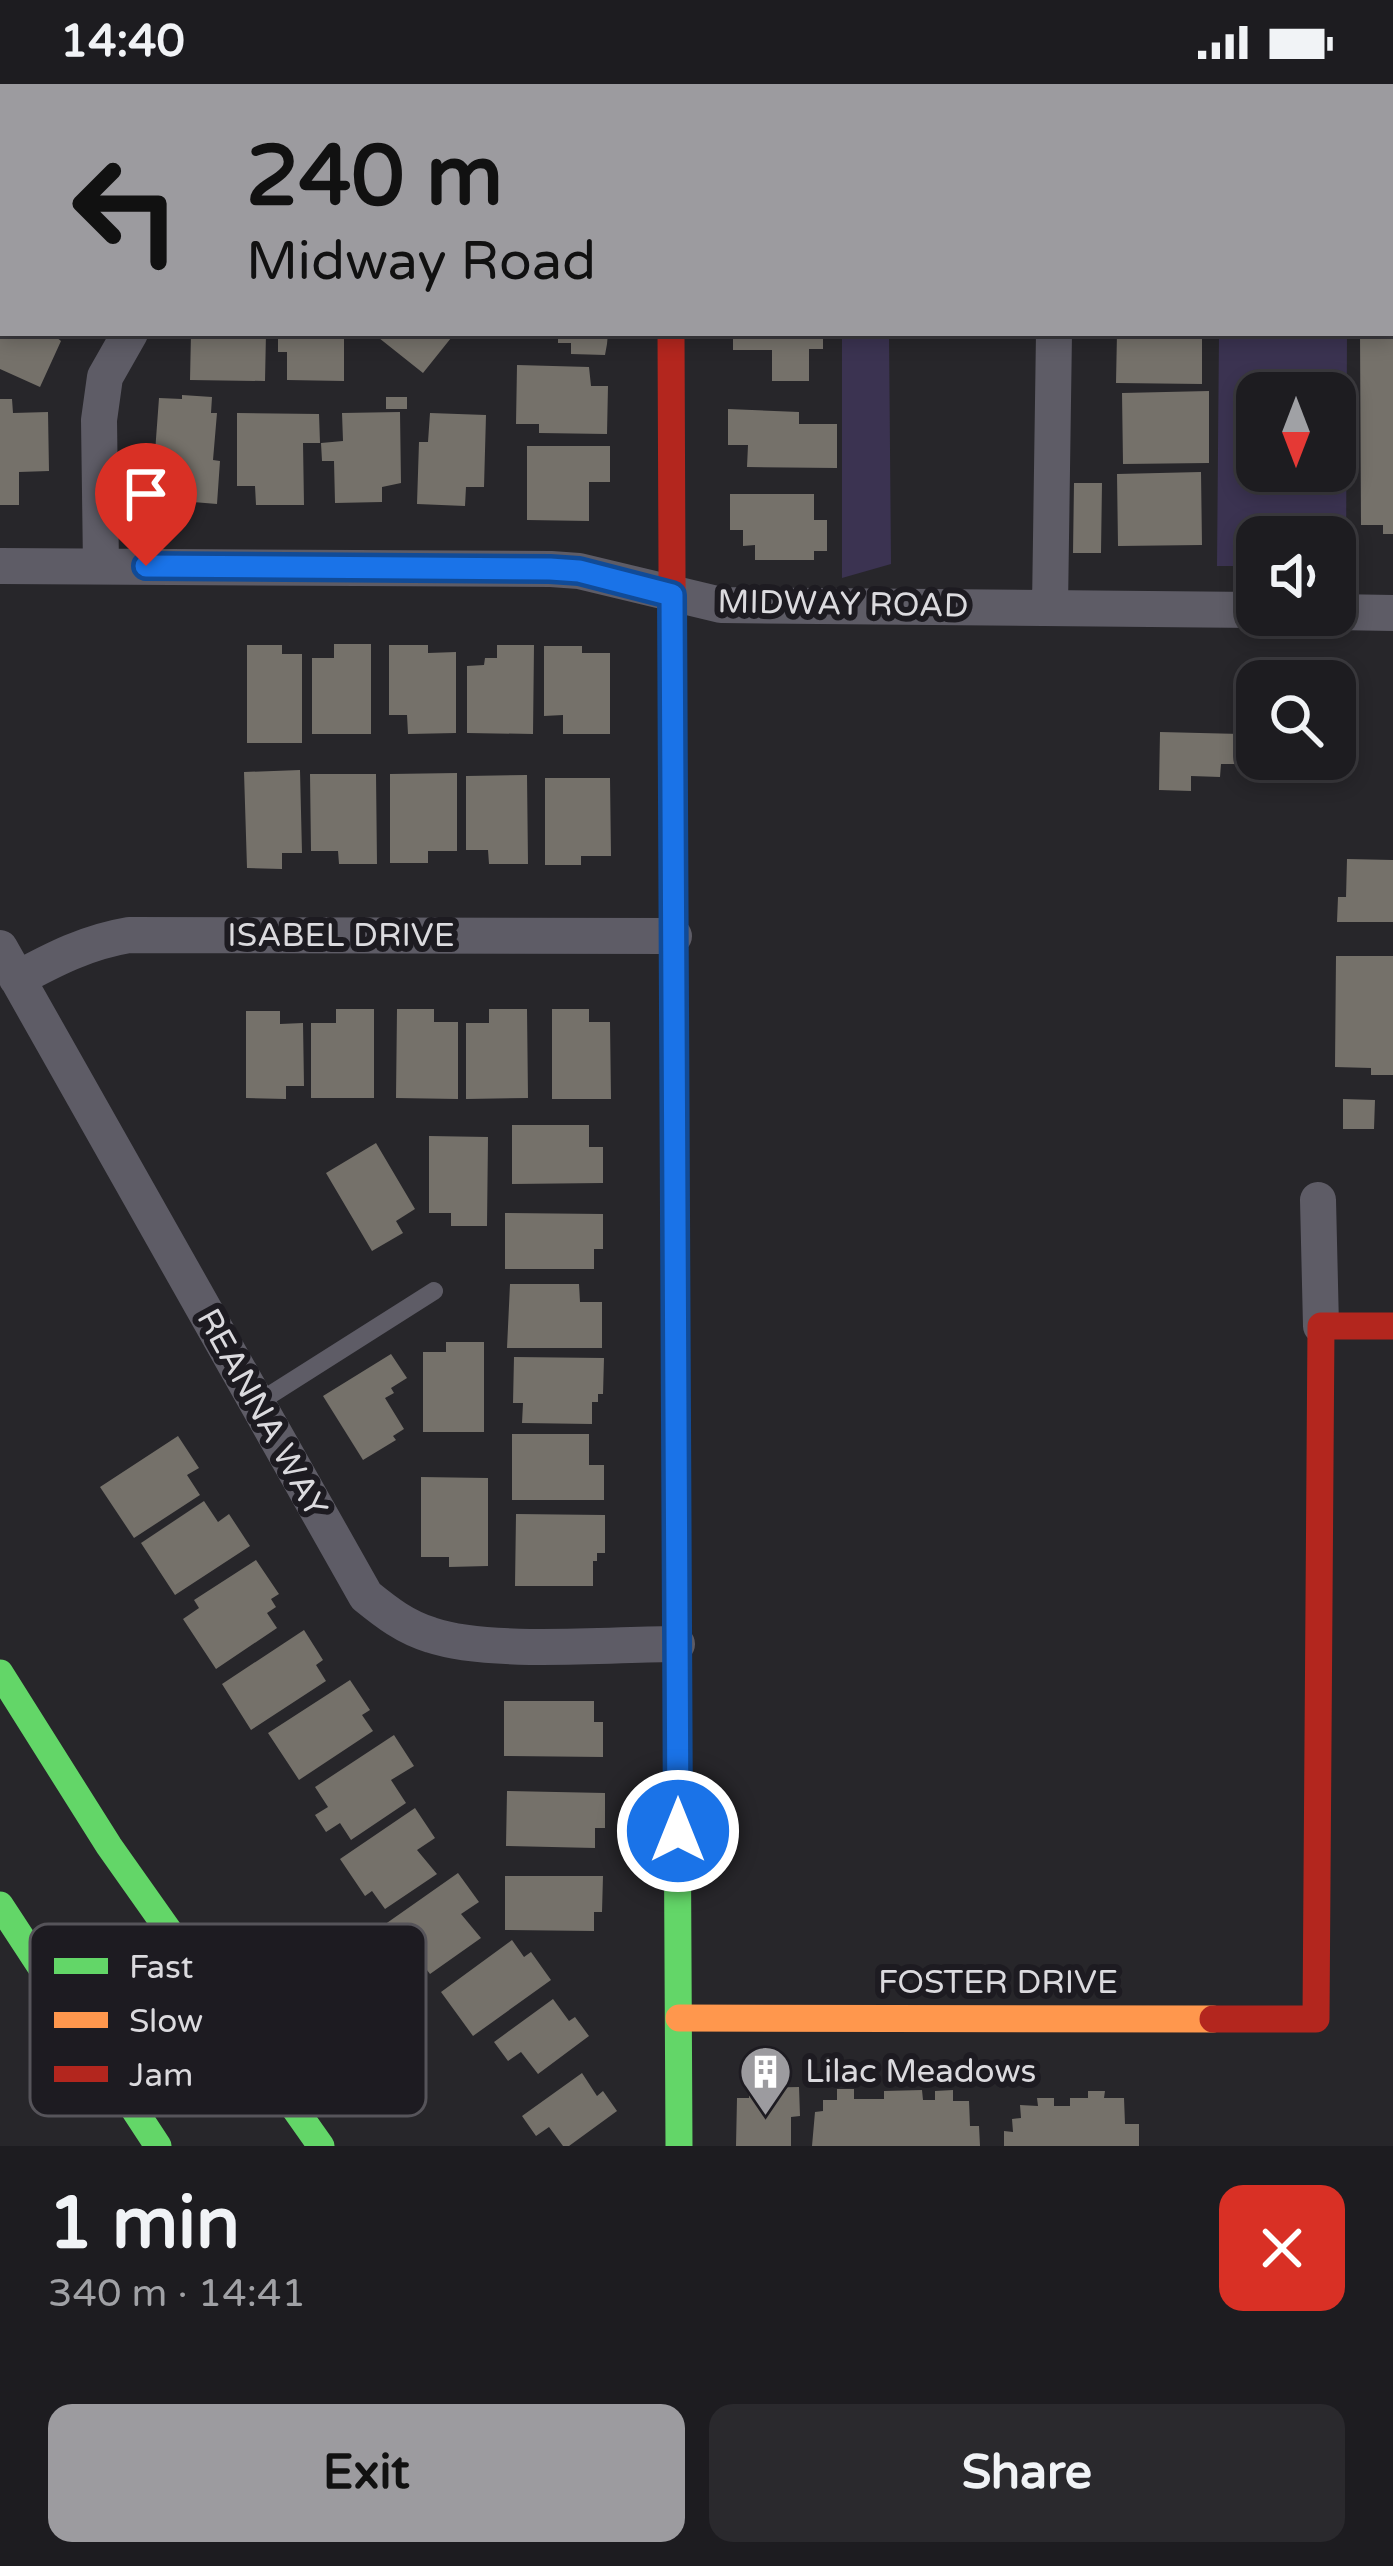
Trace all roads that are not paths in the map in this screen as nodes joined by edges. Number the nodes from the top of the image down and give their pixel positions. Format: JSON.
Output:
{"nodes":[{"id":1,"x":128,"y":336,"type":"edge"},
{"id":2,"x":671,"y":336,"type":"edge"},
{"id":3,"x":1054,"y":336,"type":"edge"},
{"id":4,"x":101,"y":565,"type":"junction"},
{"id":5,"x":0,"y":566,"type":"edge"},
{"id":6,"x":672,"y":595,"type":"junction"},
{"id":7,"x":1050,"y":608,"type":"junction"},
{"id":8,"x":1236,"y":610,"type":"edge"},
{"id":9,"x":1356,"y":612,"type":"edge"},
{"id":10,"x":1393,"y":613,"type":"edge"},
{"id":11,"x":674,"y":936,"type":"junction"},
{"id":12,"x":9,"y":963,"type":"edge"},
{"id":13,"x":1318,"y":1200,"type":"dead end"},
{"id":14,"x":434,"y":1291,"type":"dead end"},
{"id":15,"x":1321,"y":1326,"type":"junction"},
{"id":16,"x":1393,"y":1326,"type":"edge"},
{"id":17,"x":256,"y":1404,"type":"junction"},
{"id":18,"x":677,"y":1644,"type":"junction"},
{"id":19,"x":0,"y":1673,"type":"edge"},
{"id":20,"x":0,"y":1905,"type":"edge"},
{"id":21,"x":164,"y":1924,"type":"edge"},
{"id":22,"x":30,"y":1951,"type":"edge"},
{"id":23,"x":680,"y":2018,"type":"junction"},
{"id":24,"x":138,"y":2116,"type":"edge"},
{"id":25,"x":299,"y":2116,"type":"edge"},
{"id":26,"x":158,"y":2146,"type":"edge"},
{"id":27,"x":320,"y":2146,"type":"edge"},
{"id":28,"x":679,"y":2146,"type":"edge"}],
"edges":[{"from":1,"to":4,"type":"street"},
{"from":2,"to":6,"type":"main road"},
{"from":3,"to":7,"type":"street"},
{"from":4,"to":5,"type":"street","name":"MIDWAY ROAD"},
{"from":4,"to":6,"type":"street","name":"MIDWAY ROAD"},
{"from":6,"to":7,"type":"street","name":"MIDWAY ROAD"},
{"from":6,"to":11,"type":"main road"},
{"from":7,"to":8,"type":"street","name":"MIDWAY ROAD"},
{"from":9,"to":10,"type":"street"},
{"from":11,"to":12,"type":"street","name":"ISABEL DRIVE"},
{"from":11,"to":18,"type":"main road"},
{"from":12,"to":17,"type":"street","name":"REANNA WAY"},
{"from":13,"to":15,"type":"street"},
{"from":14,"to":17,"type":"lane"},
{"from":15,"to":16,"type":"main road"},
{"from":15,"to":23,"type":"main road","name":"FOSTER DRIVE"},
{"from":17,"to":18,"type":"street","name":"REANNA WAY"},
{"from":18,"to":23,"type":"main road"},
{"from":19,"to":21,"type":"main road"},
{"from":20,"to":22,"type":"main road"},
{"from":23,"to":28,"type":"main road"},
{"from":24,"to":26,"type":"main road"},
{"from":25,"to":27,"type":"main road"}]}
